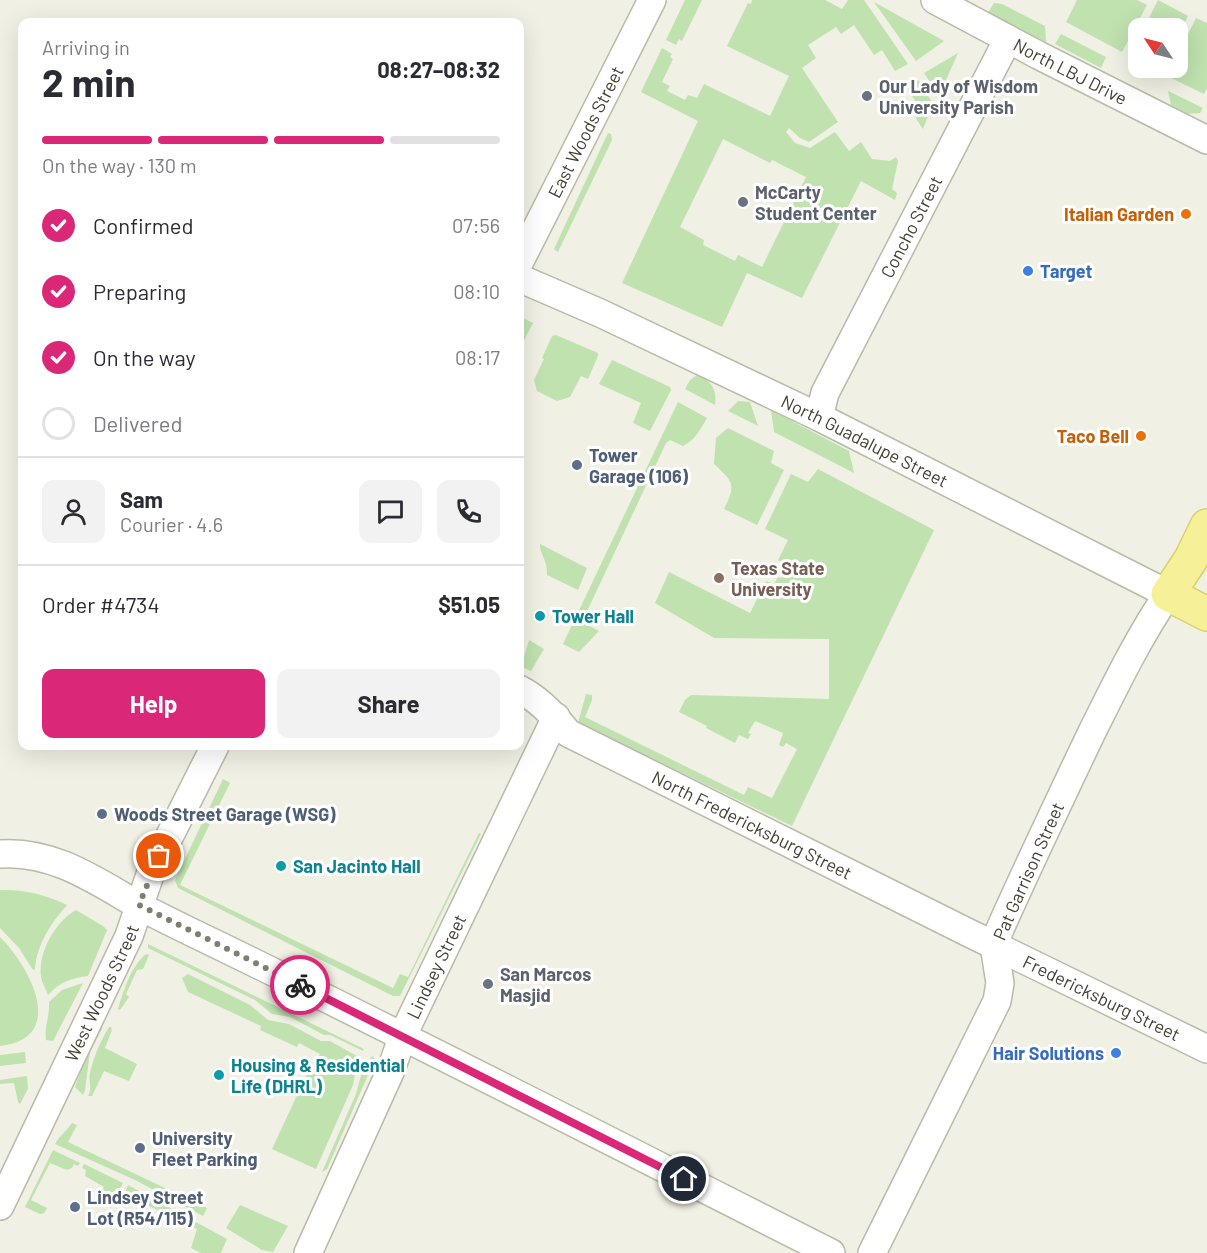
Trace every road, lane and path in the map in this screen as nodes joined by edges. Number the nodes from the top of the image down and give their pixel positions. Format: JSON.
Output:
{"nodes":[{"id":1,"x":652,"y":0,"type":"edge"},
{"id":2,"x":935,"y":0,"type":"edge"},
{"id":3,"x":1008,"y":39,"type":"junction"},
{"id":4,"x":1207,"y":140,"type":"edge"},
{"id":5,"x":524,"y":253,"type":"edge"},
{"id":6,"x":524,"y":280,"type":"edge"},
{"id":7,"x":819,"y":417,"type":"junction"},
{"id":8,"x":1207,"y":526,"type":"edge"},
{"id":9,"x":1168,"y":594,"type":"junction"},
{"id":10,"x":1207,"y":614,"type":"edge"},
{"id":11,"x":524,"y":691,"type":"edge"},
{"id":12,"x":556,"y":717,"type":"junction"},
{"id":13,"x":213,"y":750,"type":"edge"},
{"id":14,"x":0,"y":854,"type":"edge"},
{"id":15,"x":139,"y":905,"type":"junction"},
{"id":16,"x":994,"y":945,"type":"junction"},
{"id":17,"x":403,"y":1035,"type":"junction"},
{"id":18,"x":1207,"y":1049,"type":"edge"},
{"id":19,"x":0,"y":1206,"type":"edge"},
{"id":20,"x":308,"y":1253,"type":"edge"},
{"id":21,"x":831,"y":1253,"type":"edge"},
{"id":22,"x":872,"y":1253,"type":"edge"}],
"edges":[{"from":1,"to":5,"type":"street","name":"East Woods Street"},
{"from":2,"to":3,"type":"street","name":"North LBJ Drive"},
{"from":3,"to":4,"type":"street","name":"North LBJ Drive"},
{"from":3,"to":7,"type":"street","name":"Concho Street"},
{"from":6,"to":7,"type":"street","name":"North Guadalupe Street"},
{"from":7,"to":9,"type":"street","name":"North Guadalupe Street"},
{"from":8,"to":9,"type":"main road"},
{"from":9,"to":10,"type":"main road","name":"North Guadalupe Street"},
{"from":9,"to":16,"type":"street","name":"Pat Garrison Street"},
{"from":11,"to":12,"type":"street","name":"North Fredericksburg Street"},
{"from":12,"to":16,"type":"street","name":"North Fredericksburg Street"},
{"from":12,"to":17,"type":"street","name":"Lindsey Street"},
{"from":13,"to":15,"type":"street","name":"West Woods Street"},
{"from":14,"to":15,"type":"street"},
{"from":15,"to":17,"type":"street"},
{"from":15,"to":19,"type":"street","name":"West Woods Street"},
{"from":16,"to":18,"type":"street","name":"Fredericksburg Street"},
{"from":16,"to":22,"type":"street","name":"Pat Garrison Street"},
{"from":17,"to":20,"type":"street","name":"Lindsey Street"},
{"from":17,"to":21,"type":"street"}]}
